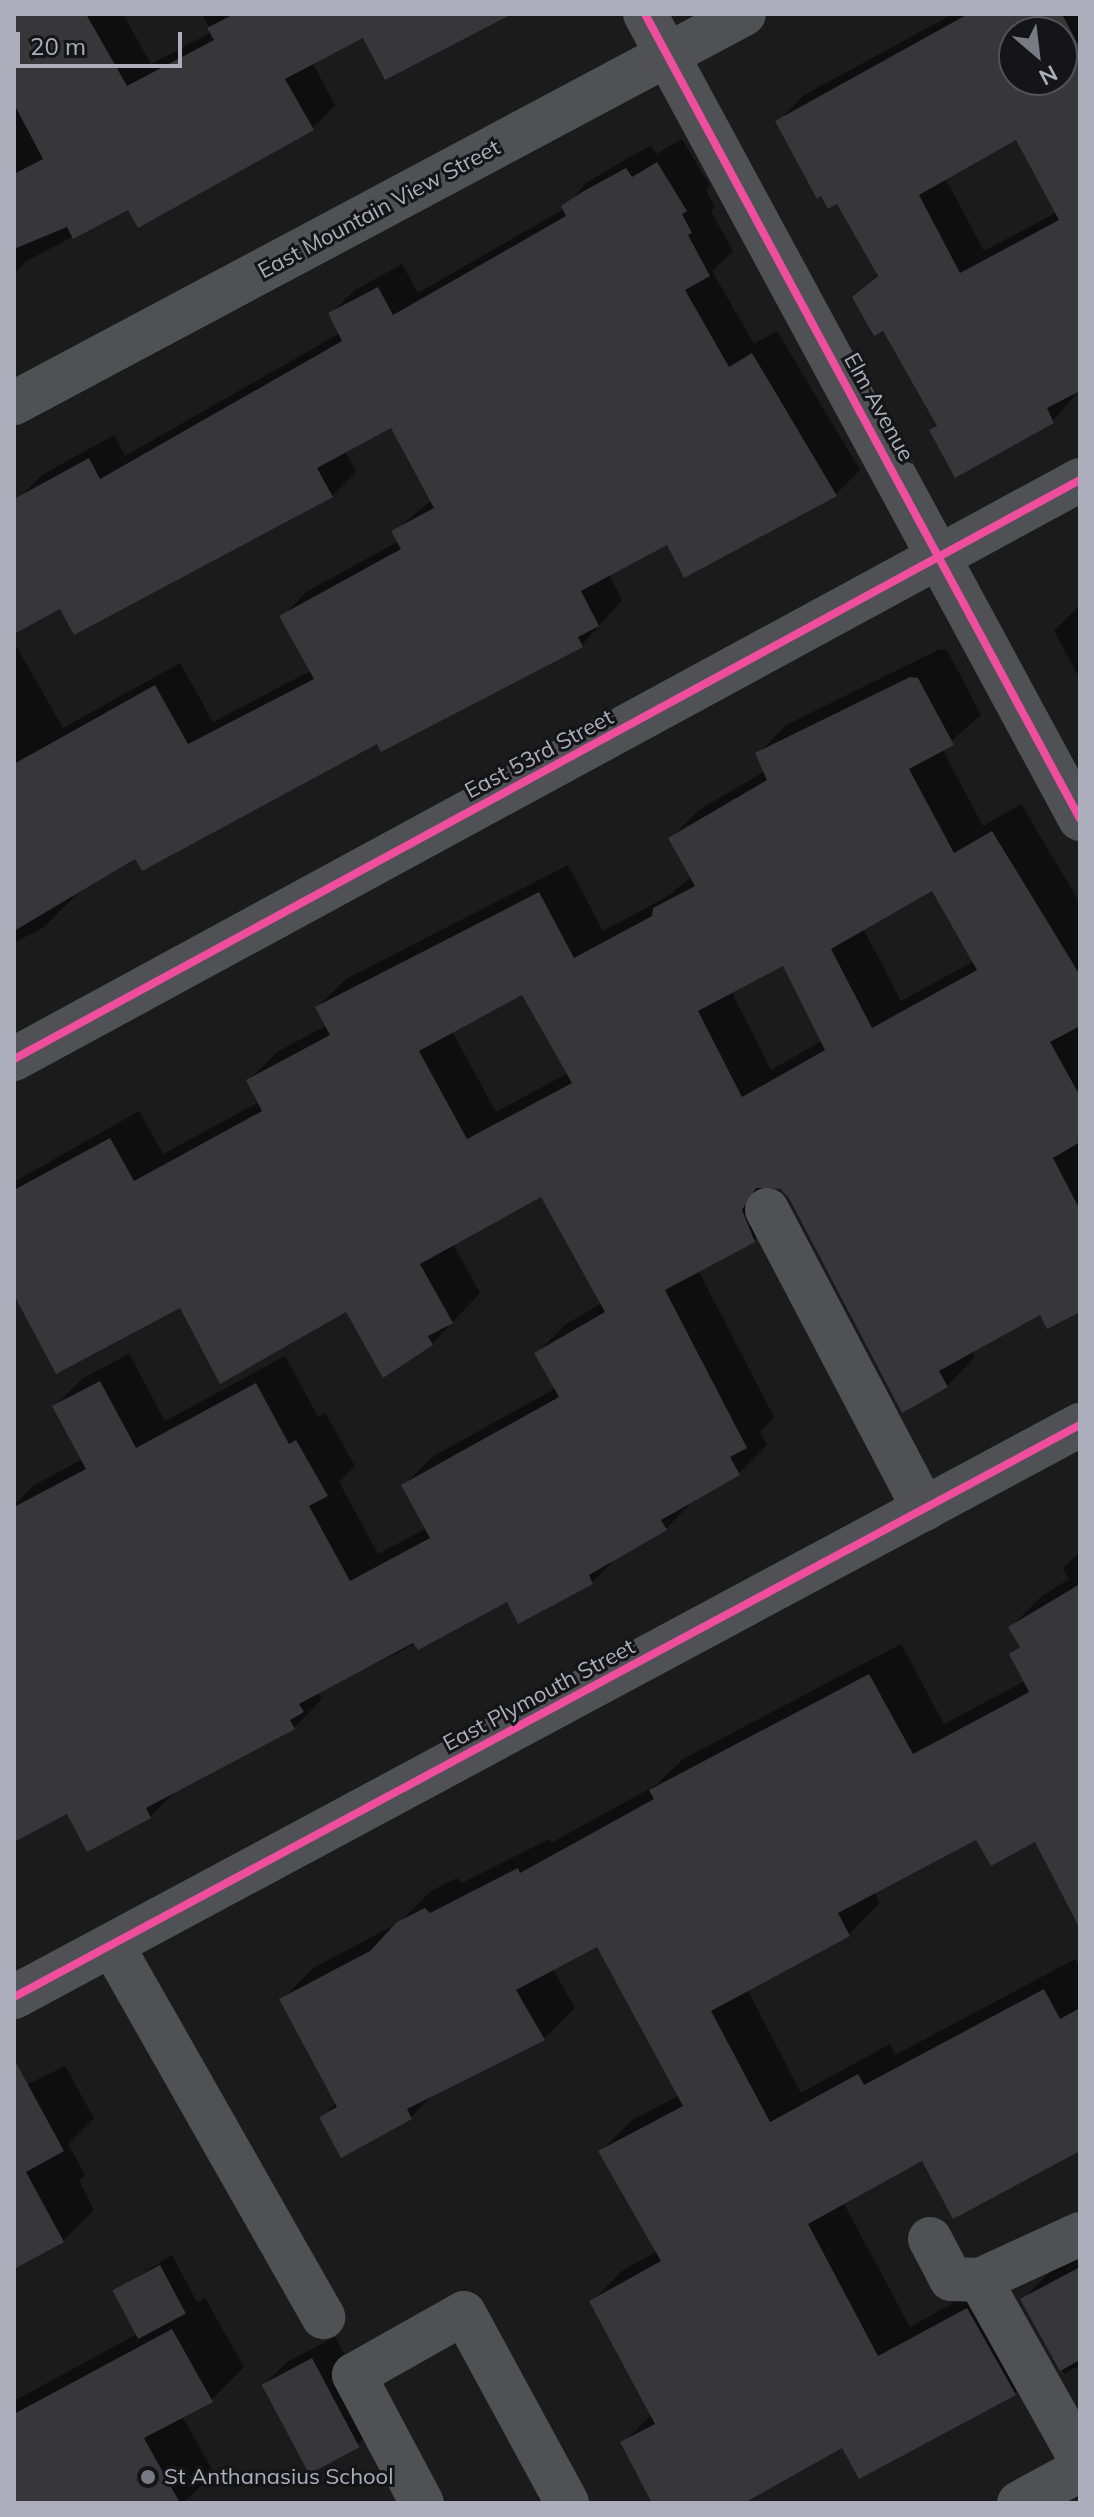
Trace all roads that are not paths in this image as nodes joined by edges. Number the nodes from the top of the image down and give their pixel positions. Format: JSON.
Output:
{"nodes":[{"id":1,"x":645,"y":14,"type":"edge"},
{"id":2,"x":744,"y":14,"type":"edge"},
{"id":3,"x":667,"y":56,"type":"junction"},
{"id":4,"x":14,"y":403,"type":"edge"},
{"id":5,"x":1080,"y":480,"type":"edge"},
{"id":6,"x":940,"y":557,"type":"junction"},
{"id":7,"x":1080,"y":819,"type":"edge"},
{"id":8,"x":14,"y":1059,"type":"edge"},
{"id":9,"x":767,"y":1210,"type":"dead end"},
{"id":10,"x":1080,"y":1425,"type":"edge"},
{"id":11,"x":924,"y":1509,"type":"junction"},
{"id":12,"x":112,"y":1945,"type":"junction"},
{"id":13,"x":14,"y":1997,"type":"edge"},
{"id":14,"x":1080,"y":2234,"type":"edge"},
{"id":15,"x":930,"y":2239,"type":"dead end"},
{"id":16,"x":980,"y":2280,"type":"junction"},
{"id":17,"x":323,"y":2317,"type":"dead end"},
{"id":18,"x":1080,"y":2458,"type":"edge"},
{"id":19,"x":1080,"y":2470,"type":"edge"},
{"id":20,"x":422,"y":2503,"type":"edge"},
{"id":21,"x":567,"y":2503,"type":"edge"},
{"id":22,"x":1019,"y":2503,"type":"edge"}],
"edges":[{"from":1,"to":3,"type":"street","name":"Elm Avenue"},
{"from":2,"to":3,"type":"street","name":"East Mountain View Street"},
{"from":3,"to":4,"type":"street","name":"East Mountain View Street"},
{"from":3,"to":6,"type":"street","name":"Elm Avenue"},
{"from":5,"to":6,"type":"street","name":"East 53rd Street"},
{"from":6,"to":7,"type":"street","name":"Elm Avenue"},
{"from":6,"to":8,"type":"street","name":"East 53rd Street"},
{"from":9,"to":11,"type":"street"},
{"from":10,"to":11,"type":"street","name":"East Plymouth Street"},
{"from":11,"to":12,"type":"street","name":"East Plymouth Street"},
{"from":12,"to":13,"type":"street","name":"East Plymouth Street"},
{"from":12,"to":17,"type":"street"},
{"from":14,"to":16,"type":"street"},
{"from":15,"to":16,"type":"street"},
{"from":16,"to":18,"type":"street"},
{"from":19,"to":22,"type":"street"},
{"from":20,"to":21,"type":"street"}]}
